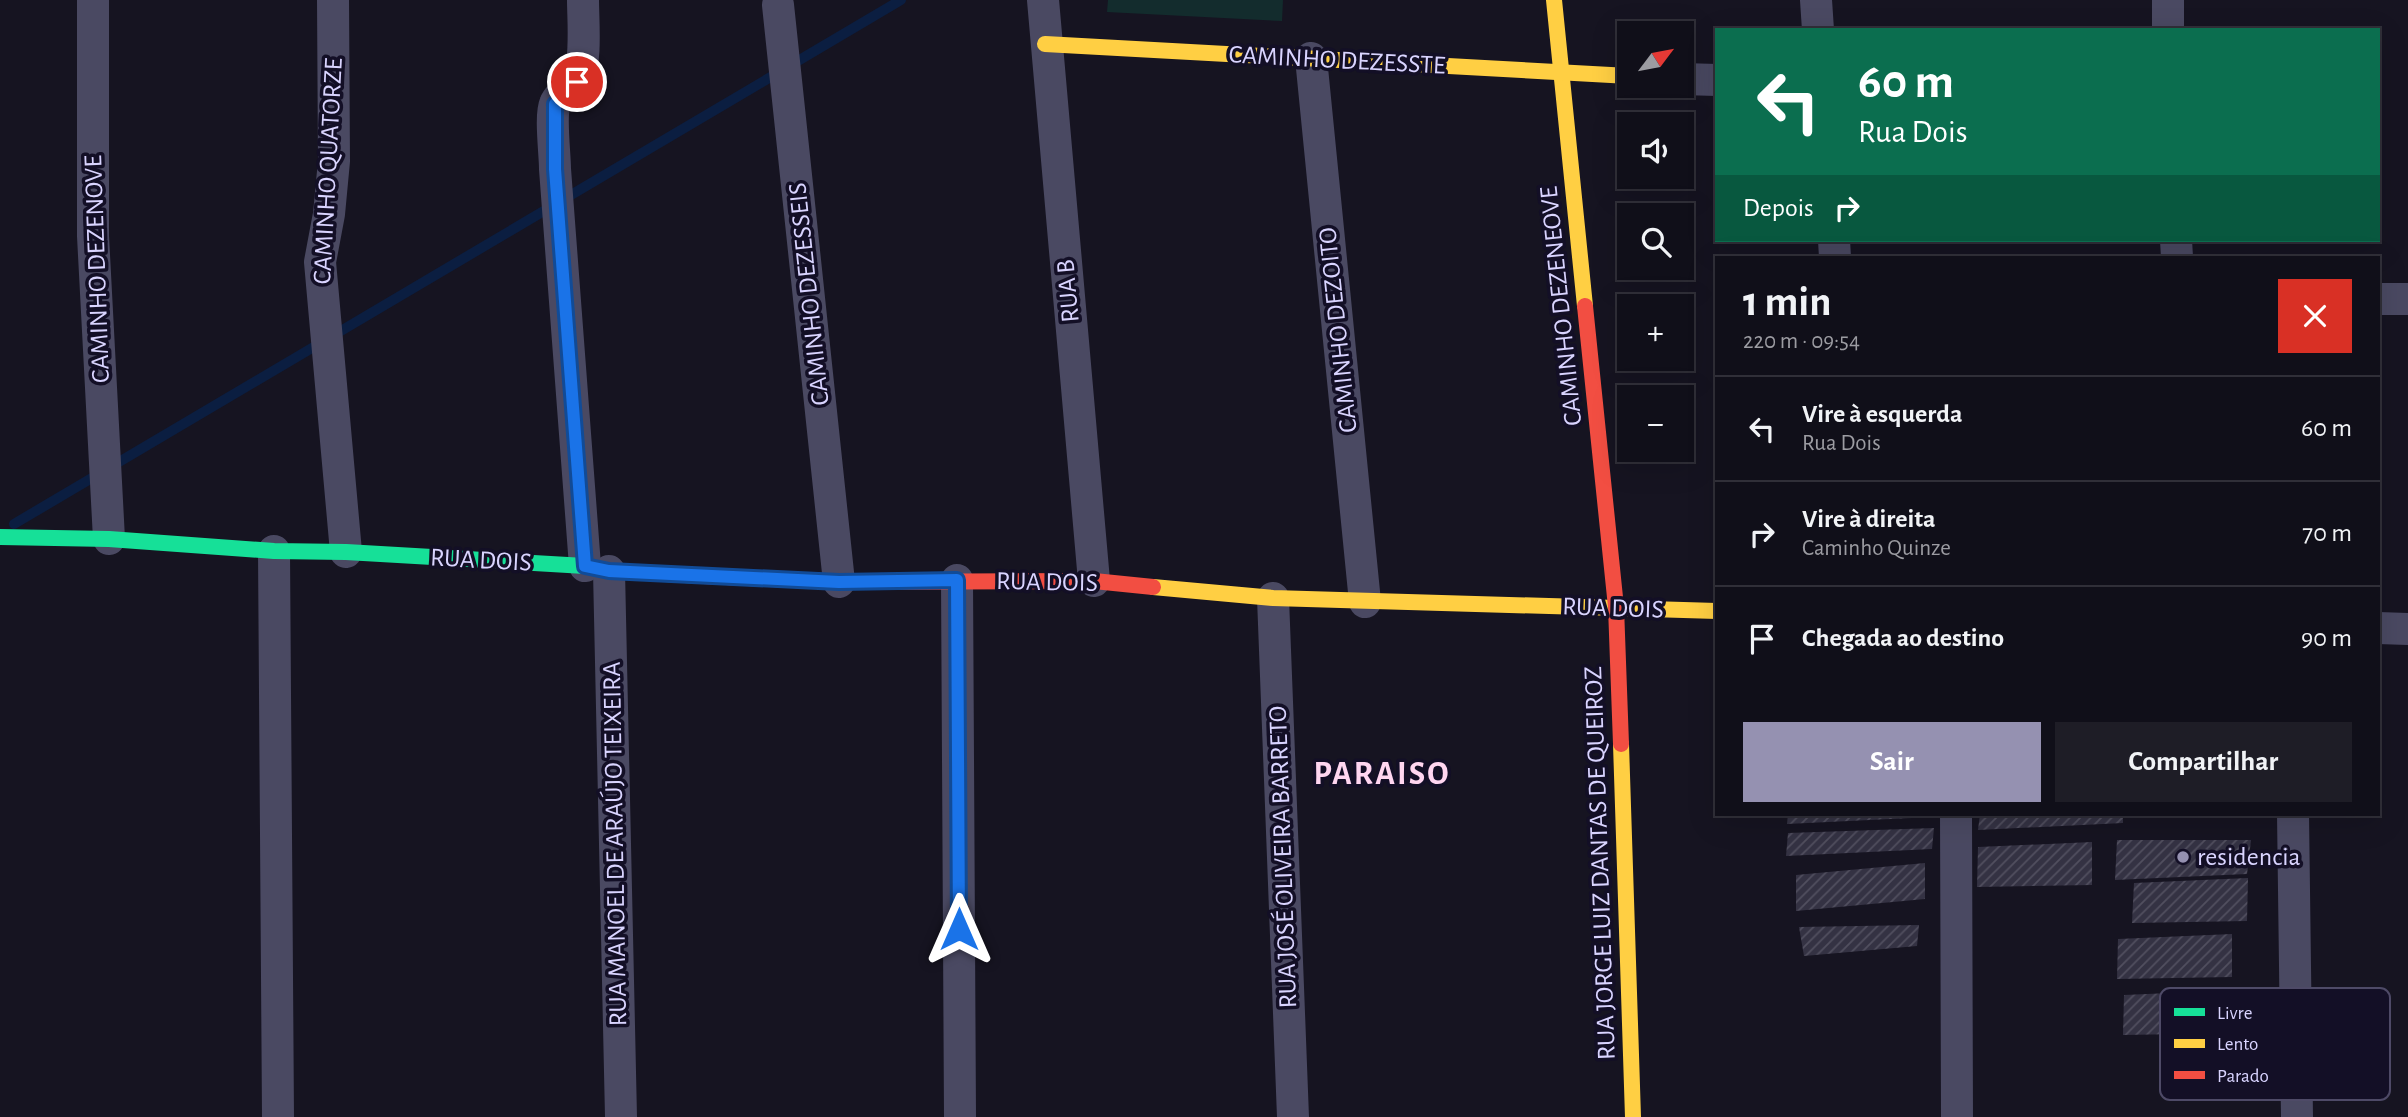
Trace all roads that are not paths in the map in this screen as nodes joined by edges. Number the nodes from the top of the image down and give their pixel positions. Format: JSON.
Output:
{"nodes":[{"id":1,"x":93,"y":0,"type":"edge"},
{"id":2,"x":334,"y":0,"type":"edge"},
{"id":3,"x":583,"y":0,"type":"edge"},
{"id":4,"x":1043,"y":0,"type":"edge"},
{"id":5,"x":1554,"y":0,"type":"edge"},
{"id":6,"x":1816,"y":0,"type":"edge"},
{"id":7,"x":2168,"y":0,"type":"edge"},
{"id":8,"x":778,"y":5,"type":"dead end"},
{"id":9,"x":1818,"y":28,"type":"edge"},
{"id":10,"x":2168,"y":28,"type":"edge"},
{"id":11,"x":1045,"y":44,"type":"junction"},
{"id":12,"x":1311,"y":58,"type":"junction"},
{"id":13,"x":1562,"y":73,"type":"junction"},
{"id":14,"x":1617,"y":75,"type":"edge"},
{"id":15,"x":1694,"y":79,"type":"edge"},
{"id":16,"x":1715,"y":80,"type":"edge"},
{"id":17,"x":2380,"y":299,"type":"edge"},
{"id":18,"x":2408,"y":299,"type":"edge"},
{"id":19,"x":0,"y":537,"type":"edge"},
{"id":20,"x":109,"y":538,"type":"junction"},
{"id":21,"x":274,"y":551,"type":"junction"},
{"id":22,"x":346,"y":552,"type":"junction"},
{"id":23,"x":597,"y":568,"type":"junction"},
{"id":24,"x":957,"y":580,"type":"junction"},
{"id":25,"x":1094,"y":581,"type":"junction"},
{"id":26,"x":839,"y":582,"type":"junction"},
{"id":27,"x":1273,"y":598,"type":"junction"},
{"id":28,"x":1365,"y":602,"type":"junction"},
{"id":29,"x":1616,"y":607,"type":"junction"},
{"id":30,"x":1715,"y":611,"type":"edge"},
{"id":31,"x":2380,"y":628,"type":"edge"},
{"id":32,"x":2408,"y":629,"type":"edge"},
{"id":33,"x":1956,"y":816,"type":"edge"},
{"id":34,"x":2293,"y":816,"type":"edge"},
{"id":35,"x":2295,"y":988,"type":"edge"},
{"id":36,"x":278,"y":1117,"type":"edge"},
{"id":37,"x":621,"y":1117,"type":"edge"},
{"id":38,"x":960,"y":1117,"type":"edge"},
{"id":39,"x":1293,"y":1117,"type":"edge"},
{"id":40,"x":1633,"y":1117,"type":"edge"},
{"id":41,"x":1957,"y":1117,"type":"edge"}],
"edges":[{"from":1,"to":20,"type":"street","name":"CAMINHO DEZENOVE"},
{"from":2,"to":22,"type":"street","name":"CAMINHO QUATORZE"},
{"from":3,"to":23,"type":"street","name":"RUA MANOEL DE ARAÚJO TEIXEIRA"},
{"from":4,"to":11,"type":"street","name":"RUA B"},
{"from":5,"to":13,"type":"street","name":"CAMINHO DEZENEOVE"},
{"from":6,"to":9,"type":"street"},
{"from":7,"to":10,"type":"street"},
{"from":8,"to":26,"type":"street","name":"CAMINHO DEZESSEIS"},
{"from":11,"to":12,"type":"street","name":"CAMINHO DEZESSTE"},
{"from":11,"to":25,"type":"street","name":"RUA B"},
{"from":12,"to":13,"type":"street","name":"CAMINHO DEZESSTE"},
{"from":12,"to":28,"type":"street","name":"CAMINHO DEZOITO"},
{"from":13,"to":14,"type":"street","name":"CAMINHO DEZESSTE"},
{"from":13,"to":29,"type":"street","name":"CAMINHO DEZENEOVE"},
{"from":15,"to":16,"type":"street"},
{"from":17,"to":18,"type":"street"},
{"from":19,"to":20,"type":"street","name":"RUA DOIS"},
{"from":20,"to":21,"type":"street","name":"RUA DOIS"},
{"from":21,"to":22,"type":"street","name":"RUA DOIS"},
{"from":21,"to":36,"type":"street"},
{"from":22,"to":23,"type":"street","name":"RUA DOIS"},
{"from":23,"to":26,"type":"street","name":"RUA DOIS"},
{"from":23,"to":37,"type":"street","name":"RUA MANOEL DE ARAÚJO TEIXEIRA"},
{"from":24,"to":25,"type":"street","name":"RUA DOIS"},
{"from":24,"to":26,"type":"street","name":"RUA DOIS"},
{"from":24,"to":38,"type":"street"},
{"from":25,"to":27,"type":"street","name":"RUA DOIS"},
{"from":27,"to":28,"type":"street","name":"RUA DOIS"},
{"from":27,"to":39,"type":"street","name":"RUA JOSÉ OLIVEIRA BARRETO"},
{"from":28,"to":29,"type":"street","name":"RUA DOIS"},
{"from":29,"to":30,"type":"street","name":"RUA DOIS"},
{"from":29,"to":40,"type":"street","name":"RUA JORGE LUIZ DANTAS DE QUEIROZ"},
{"from":31,"to":32,"type":"street"},
{"from":33,"to":41,"type":"street"},
{"from":34,"to":35,"type":"street"}]}
